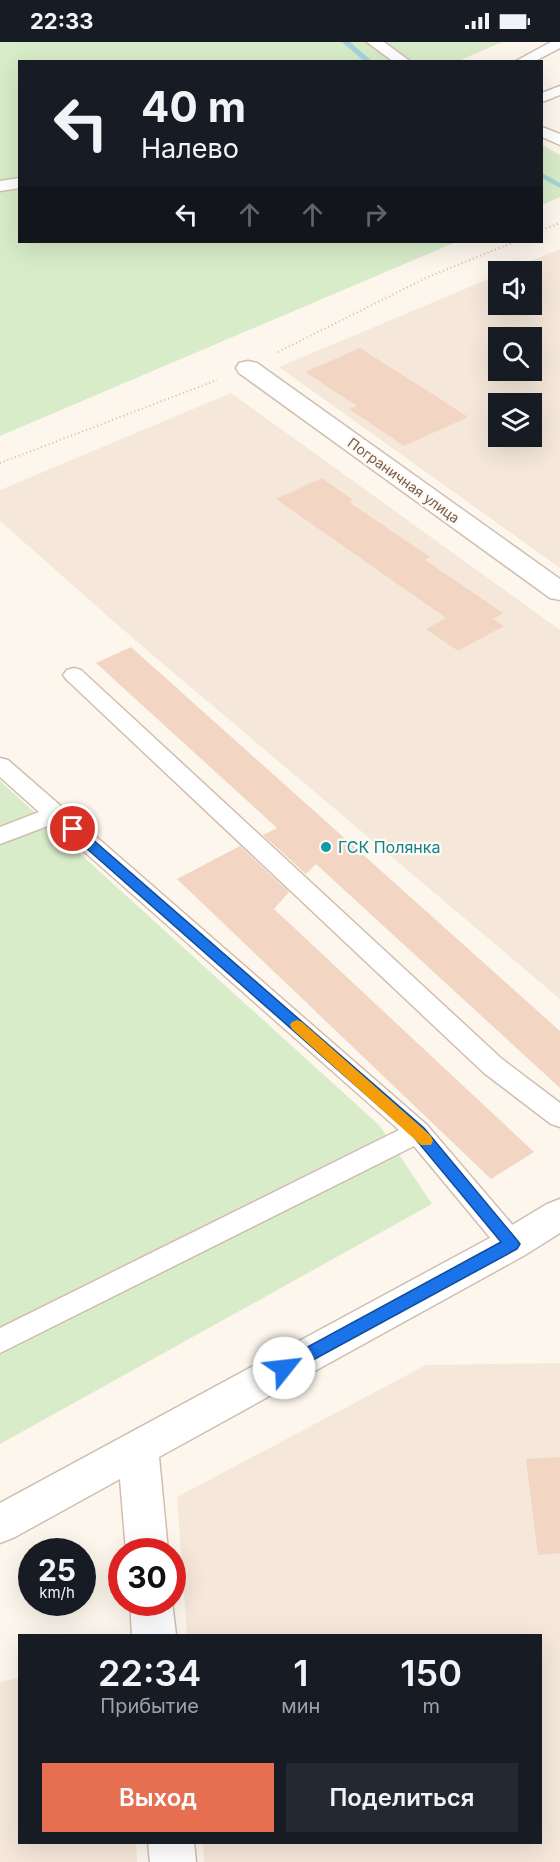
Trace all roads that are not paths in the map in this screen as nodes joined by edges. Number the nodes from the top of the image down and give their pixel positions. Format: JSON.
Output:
{"nodes":[{"id":1,"x":374,"y":42,"type":"edge"},
{"id":2,"x":560,"y":43,"type":"edge"},
{"id":3,"x":401,"y":60,"type":"edge"},
{"id":4,"x":525,"y":60,"type":"edge"},
{"id":5,"x":560,"y":90,"type":"edge"},
{"id":6,"x":543,"y":98,"type":"edge"},
{"id":7,"x":543,"y":132,"type":"edge"},
{"id":8,"x":560,"y":140,"type":"edge"},
{"id":9,"x":18,"y":183,"type":"edge"},
{"id":10,"x":0,"y":186,"type":"edge"},
{"id":11,"x":248,"y":368,"type":"dead end"},
{"id":12,"x":560,"y":592,"type":"edge"},
{"id":13,"x":74,"y":675,"type":"dead end"},
{"id":14,"x":0,"y":765,"type":"edge"},
{"id":15,"x":55,"y":814,"type":"junction"},
{"id":16,"x":0,"y":836,"type":"edge"},
{"id":17,"x":560,"y":1117,"type":"edge"},
{"id":18,"x":418,"y":1132,"type":"junction"},
{"id":19,"x":560,"y":1214,"type":"edge"},
{"id":20,"x":512,"y":1244,"type":"junction"},
{"id":21,"x":0,"y":1341,"type":"edge"},
{"id":22,"x":138,"y":1447,"type":"junction"},
{"id":23,"x":0,"y":1524,"type":"edge"},
{"id":24,"x":146,"y":1538,"type":"edge"},
{"id":25,"x":152,"y":1616,"type":"edge"},
{"id":26,"x":154,"y":1634,"type":"edge"},
{"id":27,"x":171,"y":1844,"type":"edge"},
{"id":28,"x":173,"y":1862,"type":"edge"}],
"edges":[{"from":1,"to":3,"type":"lane"},
{"from":2,"to":4,"type":"lane"},
{"from":5,"to":6,"type":"lane"},
{"from":7,"to":8,"type":"lane"},
{"from":9,"to":10,"type":"lane"},
{"from":11,"to":12,"type":"street","name":"Пограничная улица"},
{"from":13,"to":17,"type":"lane"},
{"from":14,"to":15,"type":"lane"},
{"from":15,"to":16,"type":"lane"},
{"from":15,"to":18,"type":"lane"},
{"from":18,"to":20,"type":"lane"},
{"from":18,"to":21,"type":"lane"},
{"from":19,"to":20,"type":"street"},
{"from":20,"to":22,"type":"street"},
{"from":22,"to":23,"type":"street"},
{"from":22,"to":24,"type":"street"},
{"from":25,"to":26,"type":"street"},
{"from":27,"to":28,"type":"street"}]}
